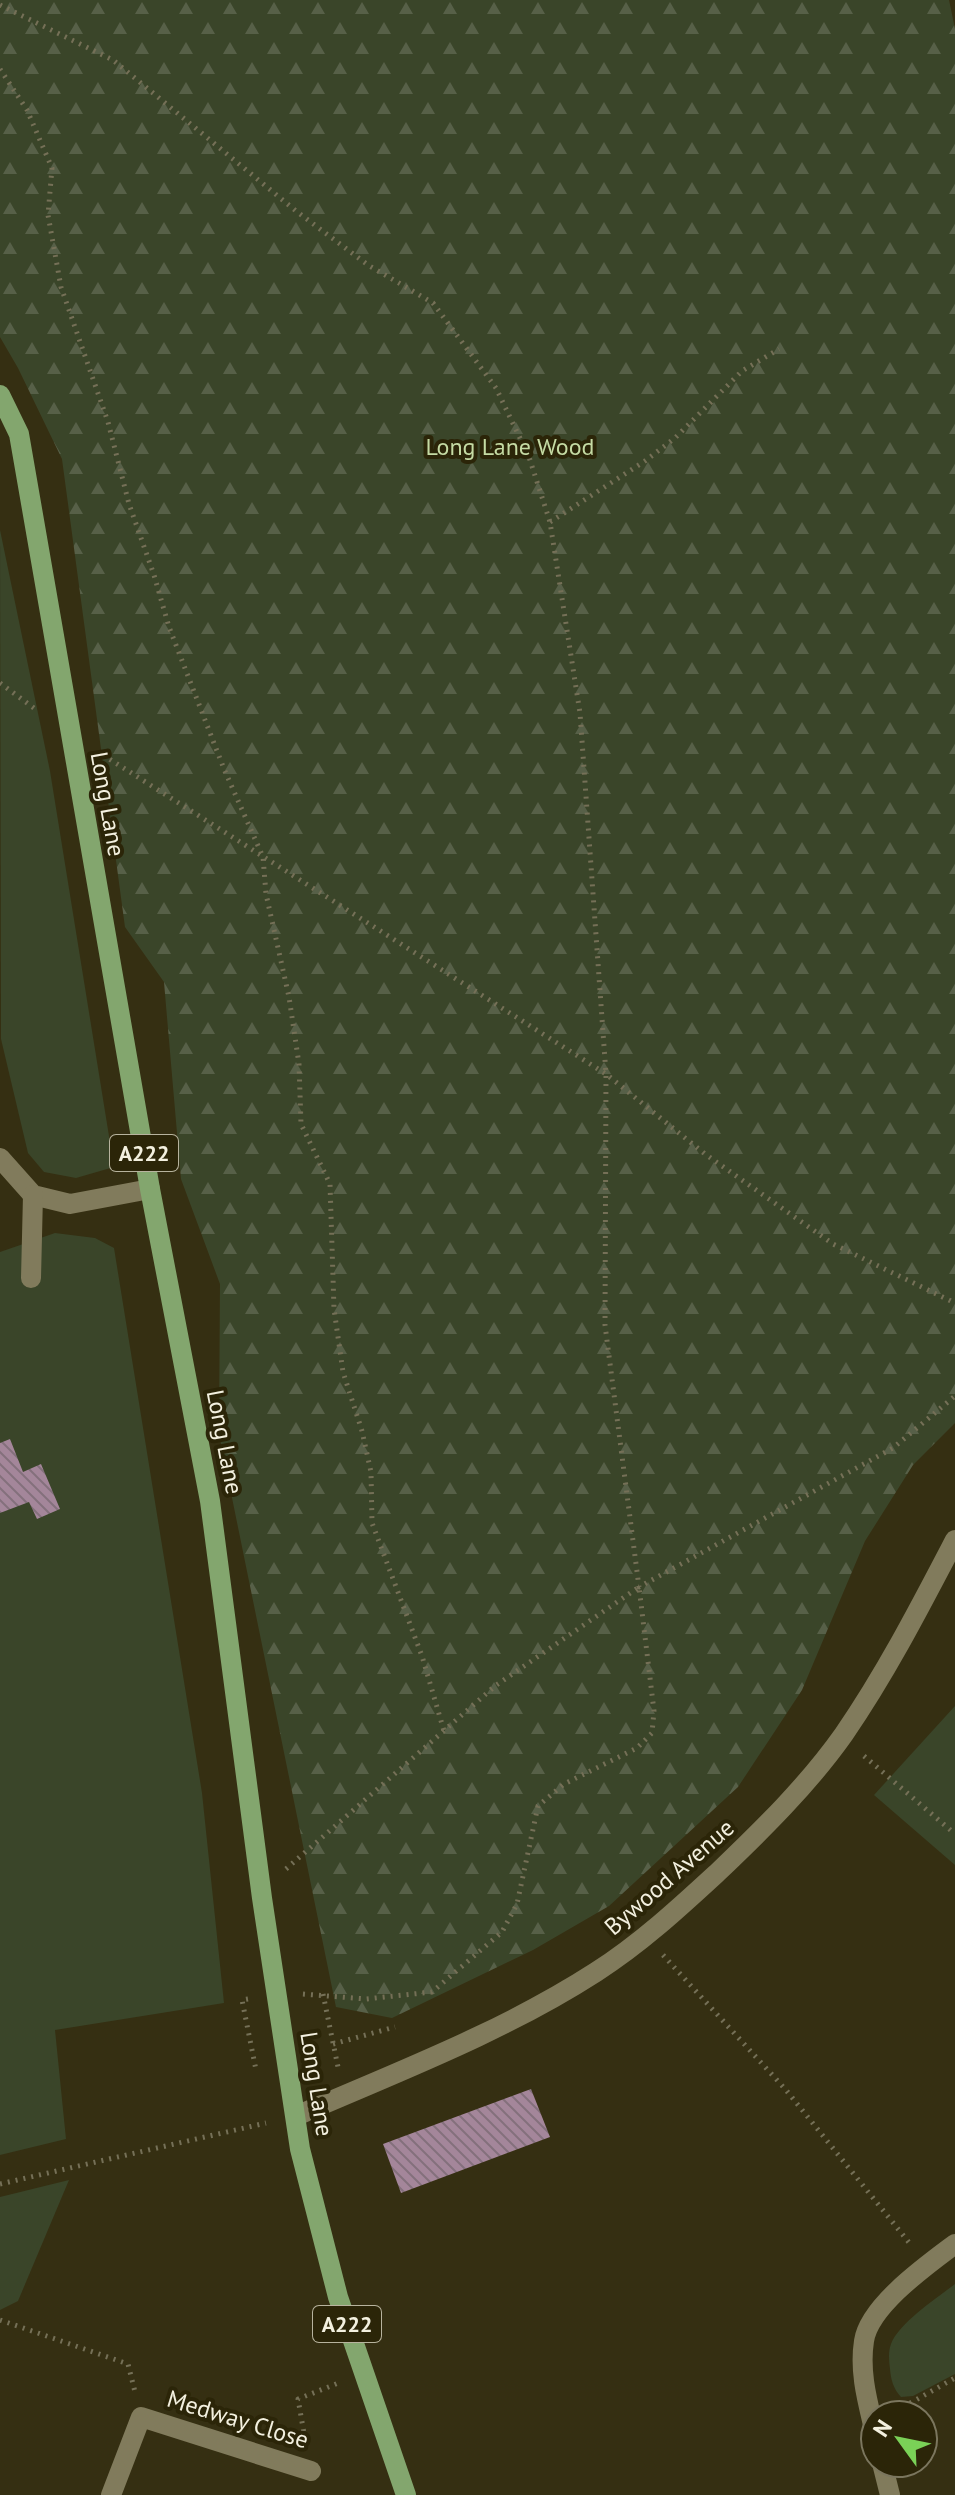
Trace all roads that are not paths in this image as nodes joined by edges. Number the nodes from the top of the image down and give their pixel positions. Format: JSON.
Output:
{"nodes":[{"id":1,"x":0,"y":395,"type":"edge"},
{"id":2,"x":0,"y":1158,"type":"edge"},
{"id":3,"x":150,"y":1189,"type":"junction"},
{"id":4,"x":33,"y":1195,"type":"junction"},
{"id":5,"x":31,"y":1278,"type":"dead end"},
{"id":6,"x":955,"y":1540,"type":"edge"},
{"id":7,"x":296,"y":2116,"type":"junction"},
{"id":8,"x":955,"y":2244,"type":"edge"},
{"id":9,"x":866,"y":2399,"type":"edge"},
{"id":10,"x":311,"y":2471,"type":"road end"},
{"id":11,"x":111,"y":2495,"type":"edge"},
{"id":12,"x":406,"y":2495,"type":"edge"}],
"edges":[{"from":1,"to":3,"type":"main road","name":"Long Lane","number":"A222"},
{"from":2,"to":4,"type":"street"},
{"from":3,"to":4,"type":"street"},
{"from":3,"to":7,"type":"main road","name":"Long Lane","number":"A222"},
{"from":4,"to":5,"type":"street"},
{"from":6,"to":7,"type":"street","name":"Bywood Avenue"},
{"from":7,"to":12,"type":"main road","name":"Long Lane","number":"A222"},
{"from":8,"to":9,"type":"street"},
{"from":10,"to":11,"type":"street","name":"Medway Close"}]}
